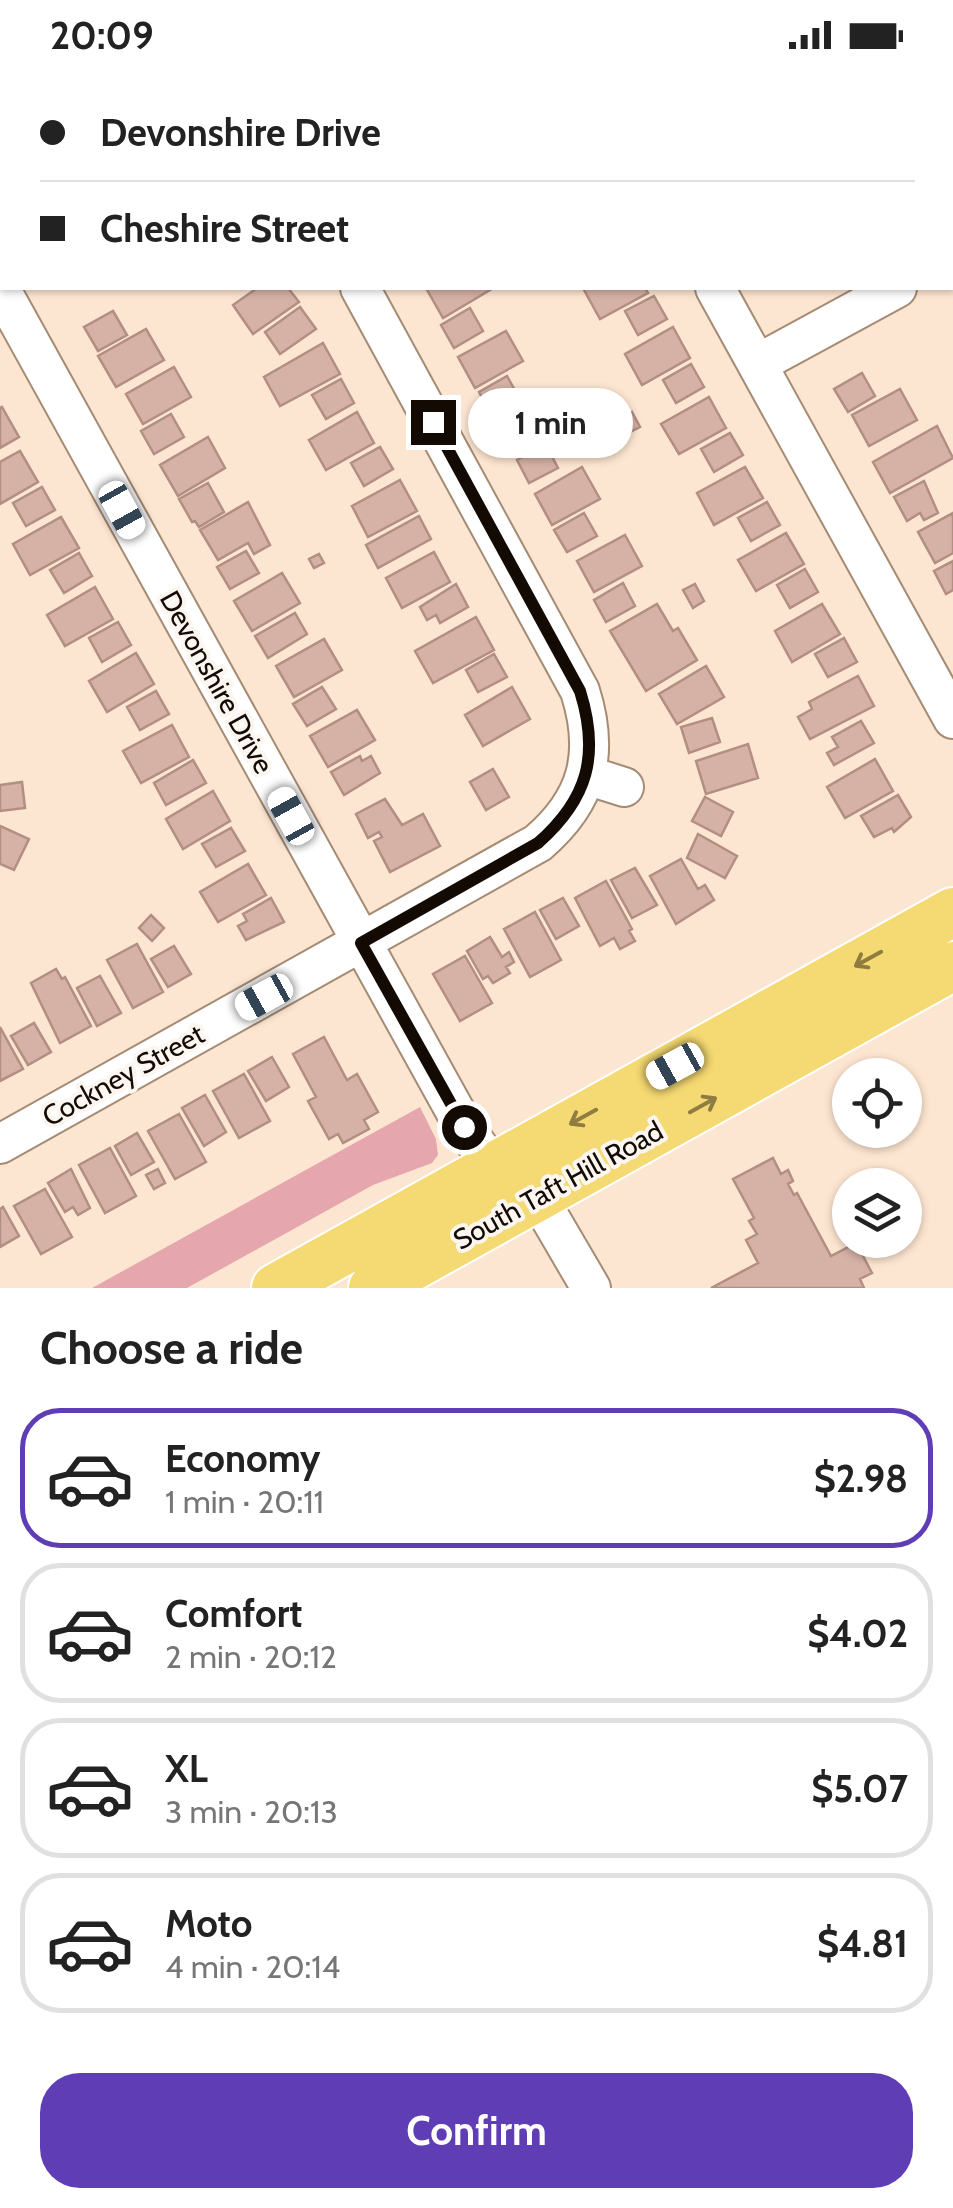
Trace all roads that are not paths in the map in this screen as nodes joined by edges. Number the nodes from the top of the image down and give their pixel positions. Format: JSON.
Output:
{"nodes":[{"id":1,"x":361,"y":290,"type":"edge"},
{"id":2,"x":716,"y":290,"type":"edge"},
{"id":3,"x":892,"y":290,"type":"edge"},
{"id":4,"x":11,"y":296,"type":"edge"},
{"id":5,"x":757,"y":364,"type":"junction"},
{"id":6,"x":953,"y":720,"type":"edge"},
{"id":7,"x":586,"y":775,"type":"junction"},
{"id":8,"x":624,"y":787,"type":"dead end"},
{"id":9,"x":953,"y":912,"type":"edge"},
{"id":10,"x":361,"y":943,"type":"junction"},
{"id":11,"x":953,"y":966,"type":"edge"},
{"id":12,"x":0,"y":1144,"type":"edge"},
{"id":13,"x":493,"y":1167,"type":"junction"},
{"id":14,"x":533,"y":1199,"type":"junction"},
{"id":15,"x":276,"y":1288,"type":"edge"},
{"id":16,"x":373,"y":1288,"type":"edge"},
{"id":17,"x":591,"y":1288,"type":"edge"}],
"edges":[{"from":1,"to":7,"type":"street"},
{"from":2,"to":5,"type":"street"},
{"from":3,"to":5,"type":"street"},
{"from":4,"to":10,"type":"street","name":"Devonshire Drive"},
{"from":5,"to":6,"type":"street"},
{"from":7,"to":8,"type":"street"},
{"from":7,"to":10,"type":"street","name":"Cockney Street"},
{"from":9,"to":13,"type":"main road","name":"South Taft Hill Road","one_way":true},
{"from":10,"to":12,"type":"street","name":"Cockney Street"},
{"from":10,"to":13,"type":"street","name":"Devonshire Drive"},
{"from":14,"to":11,"type":"main road","name":"South Taft Hill Road","one_way":true},
{"from":13,"to":14,"type":"street","name":"Devonshire Drive"},
{"from":13,"to":15,"type":"main road","name":"South Taft Hill Road"},
{"from":14,"to":16,"type":"main road","name":"South Taft Hill Road"},
{"from":14,"to":17,"type":"street","name":"Devonshire Drive"}]}
